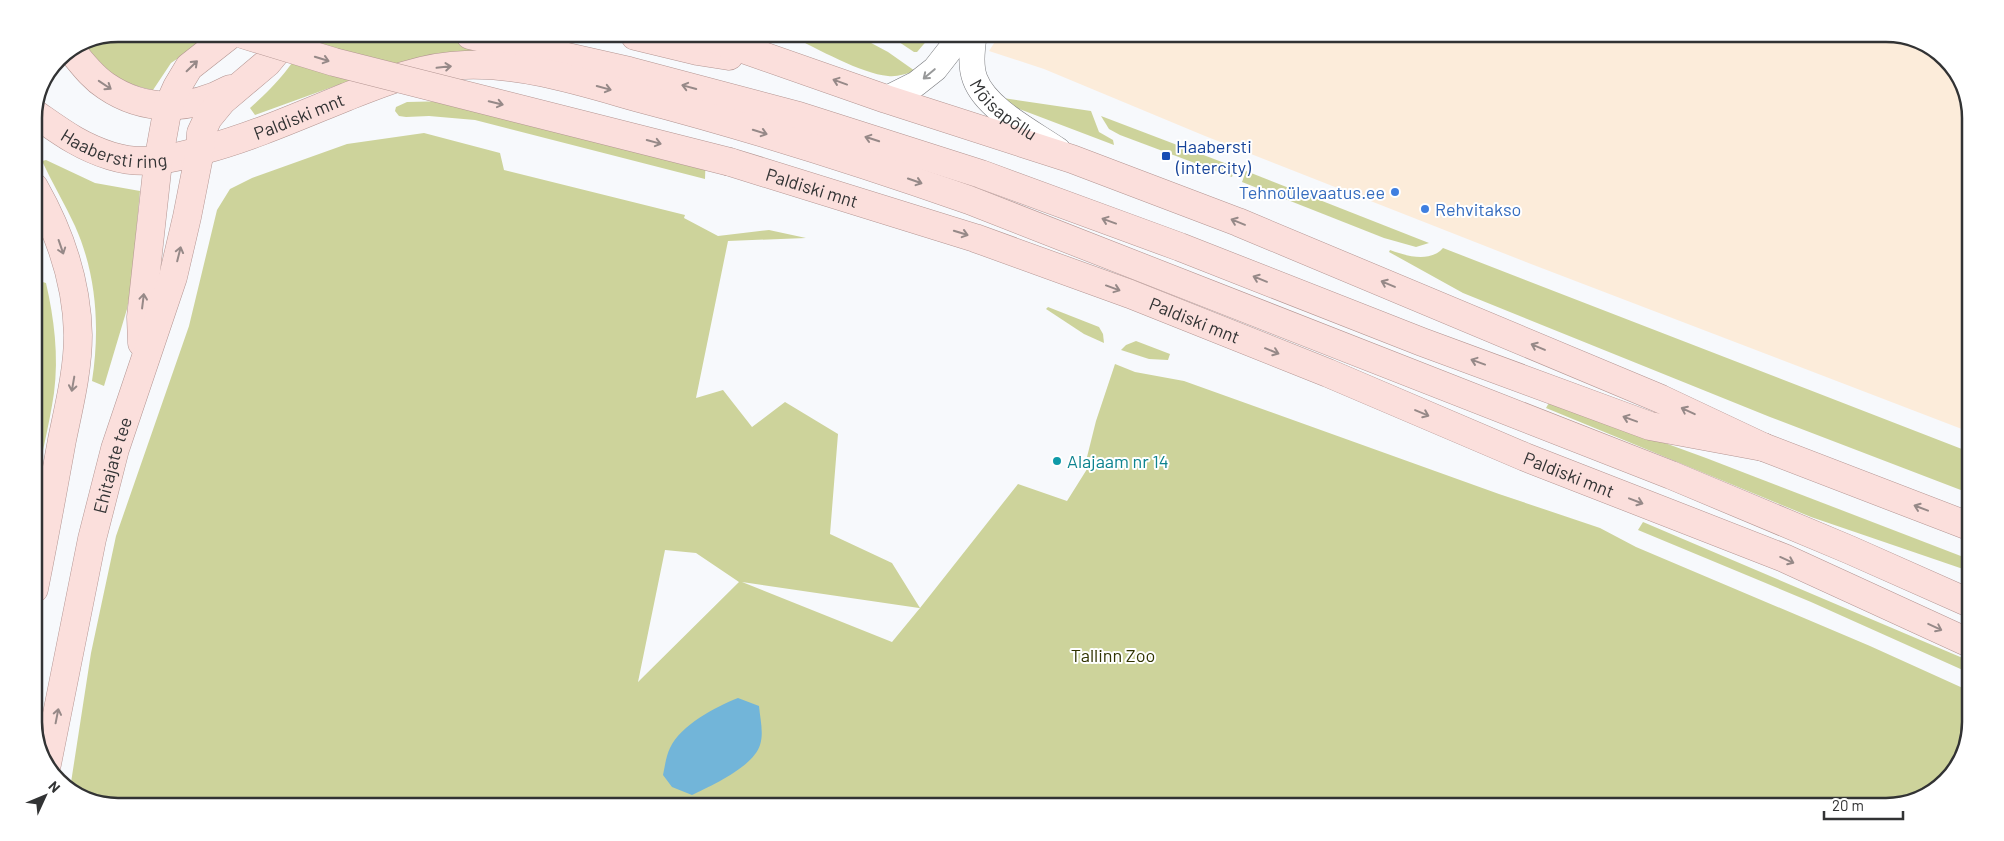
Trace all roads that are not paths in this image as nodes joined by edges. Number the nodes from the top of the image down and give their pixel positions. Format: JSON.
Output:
{"nodes":[{"id":1,"x":221,"y":42,"type":"edge"},
{"id":2,"x":268,"y":42,"type":"edge"},
{"id":3,"x":285,"y":42,"type":"edge"},
{"id":4,"x":501,"y":42,"type":"edge"},
{"id":5,"x":660,"y":42,"type":"edge"},
{"id":6,"x":724,"y":42,"type":"edge"},
{"id":7,"x":956,"y":42,"type":"edge"},
{"id":8,"x":973,"y":42,"type":"edge"},
{"id":9,"x":76,"y":56,"type":"edge"},
{"id":10,"x":790,"y":64,"type":"junction"},
{"id":11,"x":247,"y":80,"type":"junction"},
{"id":12,"x":886,"y":99,"type":"junction"},
{"id":13,"x":168,"y":107,"type":"junction"},
{"id":14,"x":43,"y":119,"type":"edge"},
{"id":15,"x":1072,"y":159,"type":"junction"},
{"id":16,"x":198,"y":160,"type":"junction"},
{"id":17,"x":158,"y":162,"type":"junction"},
{"id":18,"x":43,"y":203,"type":"edge"},
{"id":19,"x":142,"y":367,"type":"junction"},
{"id":20,"x":1763,"y":447,"type":"junction"},
{"id":21,"x":1962,"y":523,"type":"edge"},
{"id":22,"x":43,"y":542,"type":"edge"},
{"id":23,"x":1850,"y":550,"type":"junction"},
{"id":24,"x":1962,"y":586,"type":"edge"},
{"id":25,"x":1962,"y":601,"type":"edge"},
{"id":26,"x":1962,"y":640,"type":"edge"},
{"id":27,"x":49,"y":753,"type":"edge"}],
"edges":[{"from":13,"to":1,"type":"main road","one_way":true},
{"from":2,"to":26,"type":"main road","name":"Paldiski mnt","one_way":true,"bridge":true},
{"from":3,"to":11,"type":"main road"},
{"from":20,"to":4,"type":"main road","one_way":true},
{"from":5,"to":10,"type":"main road"},
{"from":6,"to":10,"type":"main road"},
{"from":7,"to":12,"type":"street","one_way":true},
{"from":8,"to":15,"type":"street","name":"Mõisapõllu"},
{"from":9,"to":13,"type":"main road","one_way":true},
{"from":12,"to":10,"type":"main road","one_way":true},
{"from":11,"to":13,"type":"main road"},
{"from":11,"to":16,"type":"main road"},
{"from":12,"to":15,"type":"main road"},
{"from":13,"to":17,"type":"main road"},
{"from":14,"to":17,"type":"main road","name":"Haabersti ring"},
{"from":20,"to":15,"type":"main road","one_way":true},
{"from":16,"to":17,"type":"main road","name":"Haabersti ring"},
{"from":19,"to":16,"type":"main road","name":"Ehitajate tee","one_way":true},
{"from":16,"to":23,"type":"main road","name":"Paldiski mnt","one_way":true},
{"from":19,"to":17,"type":"main road","one_way":true},
{"from":18,"to":22,"type":"main road","one_way":true},
{"from":27,"to":19,"type":"main road","name":"Ehitajate tee","one_way":true},
{"from":21,"to":20,"type":"main road","one_way":true},
{"from":23,"to":24,"type":"main road"},
{"from":23,"to":25,"type":"main road","name":"Paldiski mnt"}]}
